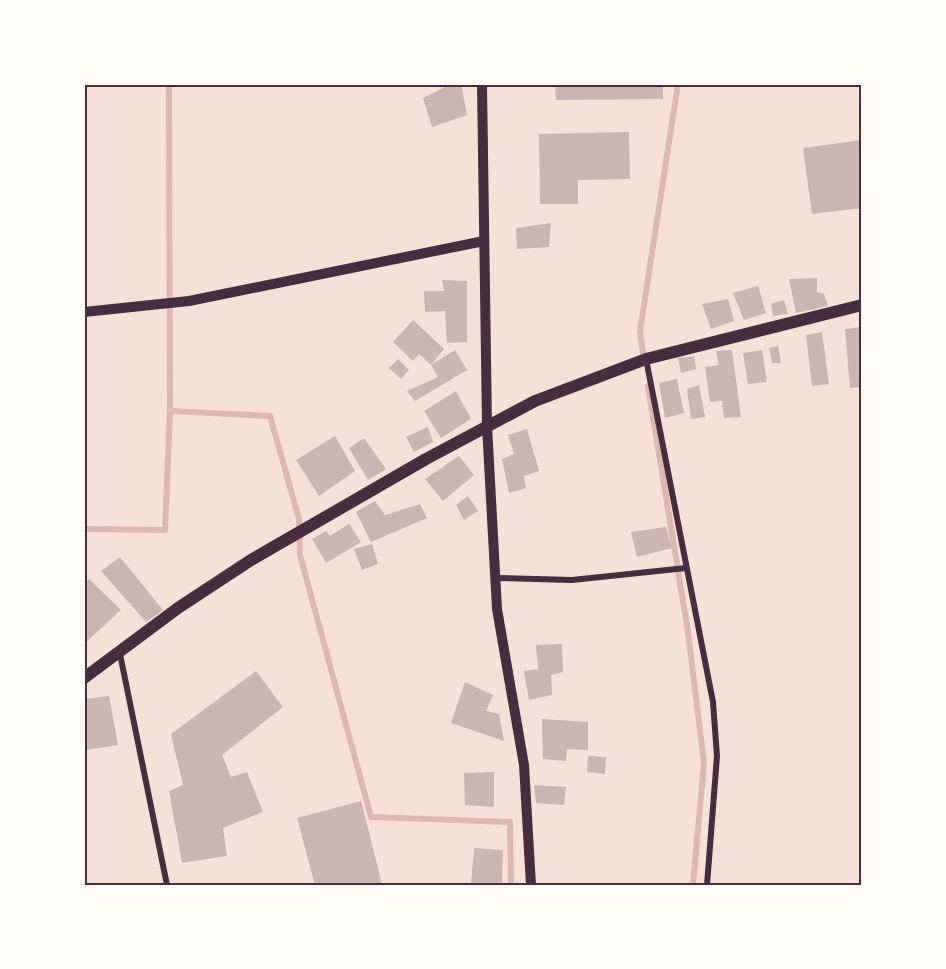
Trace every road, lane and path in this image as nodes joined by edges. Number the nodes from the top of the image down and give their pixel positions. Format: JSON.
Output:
{"nodes":[{"id":1,"x":482,"y":84,"type":"edge"},
{"id":2,"x":484,"y":241,"type":"junction"},
{"id":3,"x":862,"y":305,"type":"edge"},
{"id":4,"x":84,"y":312,"type":"edge"},
{"id":5,"x":646,"y":359,"type":"junction"},
{"id":6,"x":487,"y":426,"type":"junction"},
{"id":7,"x":686,"y":568,"type":"junction"},
{"id":8,"x":496,"y":578,"type":"junction"},
{"id":9,"x":120,"y":654,"type":"junction"},
{"id":10,"x":84,"y":678,"type":"edge"},
{"id":11,"x":167,"y":885,"type":"edge"},
{"id":12,"x":531,"y":885,"type":"edge"},
{"id":13,"x":707,"y":885,"type":"edge"}],
"edges":[{"from":1,"to":2,"type":"street"},
{"from":2,"to":4,"type":"street"},
{"from":2,"to":6,"type":"street"},
{"from":3,"to":5,"type":"main road"},
{"from":5,"to":6,"type":"main road"},
{"from":5,"to":7,"type":"street"},
{"from":6,"to":8,"type":"street"},
{"from":6,"to":9,"type":"main road"},
{"from":7,"to":8,"type":"street"},
{"from":7,"to":13,"type":"street"},
{"from":8,"to":12,"type":"street"},
{"from":9,"to":10,"type":"main road"},
{"from":9,"to":11,"type":"street"}]}
